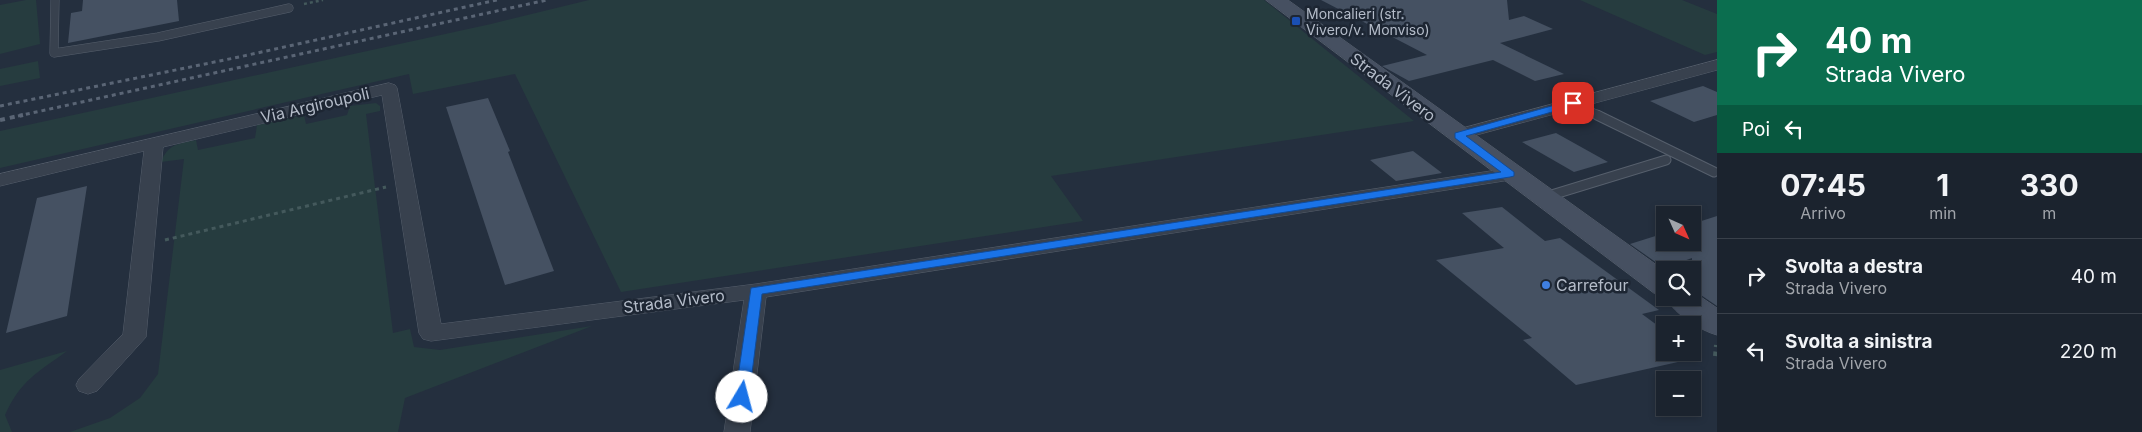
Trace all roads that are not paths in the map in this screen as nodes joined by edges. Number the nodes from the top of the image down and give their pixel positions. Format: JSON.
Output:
{"nodes":[{"id":1,"x":56,"y":0,"type":"edge"},
{"id":2,"x":1276,"y":0,"type":"edge"},
{"id":3,"x":288,"y":8,"type":"dead end"},
{"id":4,"x":1717,"y":65,"type":"edge"},
{"id":5,"x":1573,"y":103,"type":"junction"},
{"id":6,"x":1458,"y":135,"type":"junction"},
{"id":7,"x":154,"y":144,"type":"junction"},
{"id":8,"x":1666,"y":160,"type":"dead end"},
{"id":9,"x":1714,"y":172,"type":"dead end"},
{"id":10,"x":1510,"y":174,"type":"junction"},
{"id":11,"x":0,"y":180,"type":"edge"},
{"id":12,"x":1544,"y":197,"type":"junction"},
{"id":13,"x":1656,"y":279,"type":"edge"},
{"id":14,"x":756,"y":290,"type":"junction"},
{"id":15,"x":1692,"y":306,"type":"edge"},
{"id":16,"x":1717,"y":324,"type":"edge"},
{"id":17,"x":431,"y":332,"type":"joint"},
{"id":18,"x":88,"y":385,"type":"dead end"},
{"id":19,"x":737,"y":432,"type":"edge"}],
"edges":[{"from":1,"to":3,"type":"lane"},
{"from":2,"to":6,"type":"street","name":"Strada Vivero"},
{"from":4,"to":5,"type":"street"},
{"from":5,"to":6,"type":"street"},
{"from":5,"to":9,"type":"lane"},
{"from":6,"to":10,"type":"street","name":"Strada Vivero"},
{"from":7,"to":11,"type":"street","name":"Via Argiroupoli"},
{"from":7,"to":17,"type":"street","name":"Via Argiroupoli"},
{"from":7,"to":18,"type":"street"},
{"from":8,"to":12,"type":"lane"},
{"from":10,"to":12,"type":"street","name":"Strada Vivero"},
{"from":10,"to":14,"type":"street","name":"Strada Vivero"},
{"from":12,"to":13,"type":"street","name":"Strada Vivero"},
{"from":14,"to":17,"type":"street","name":"Strada Vivero"},
{"from":14,"to":19,"type":"street"},
{"from":15,"to":16,"type":"street"}]}
